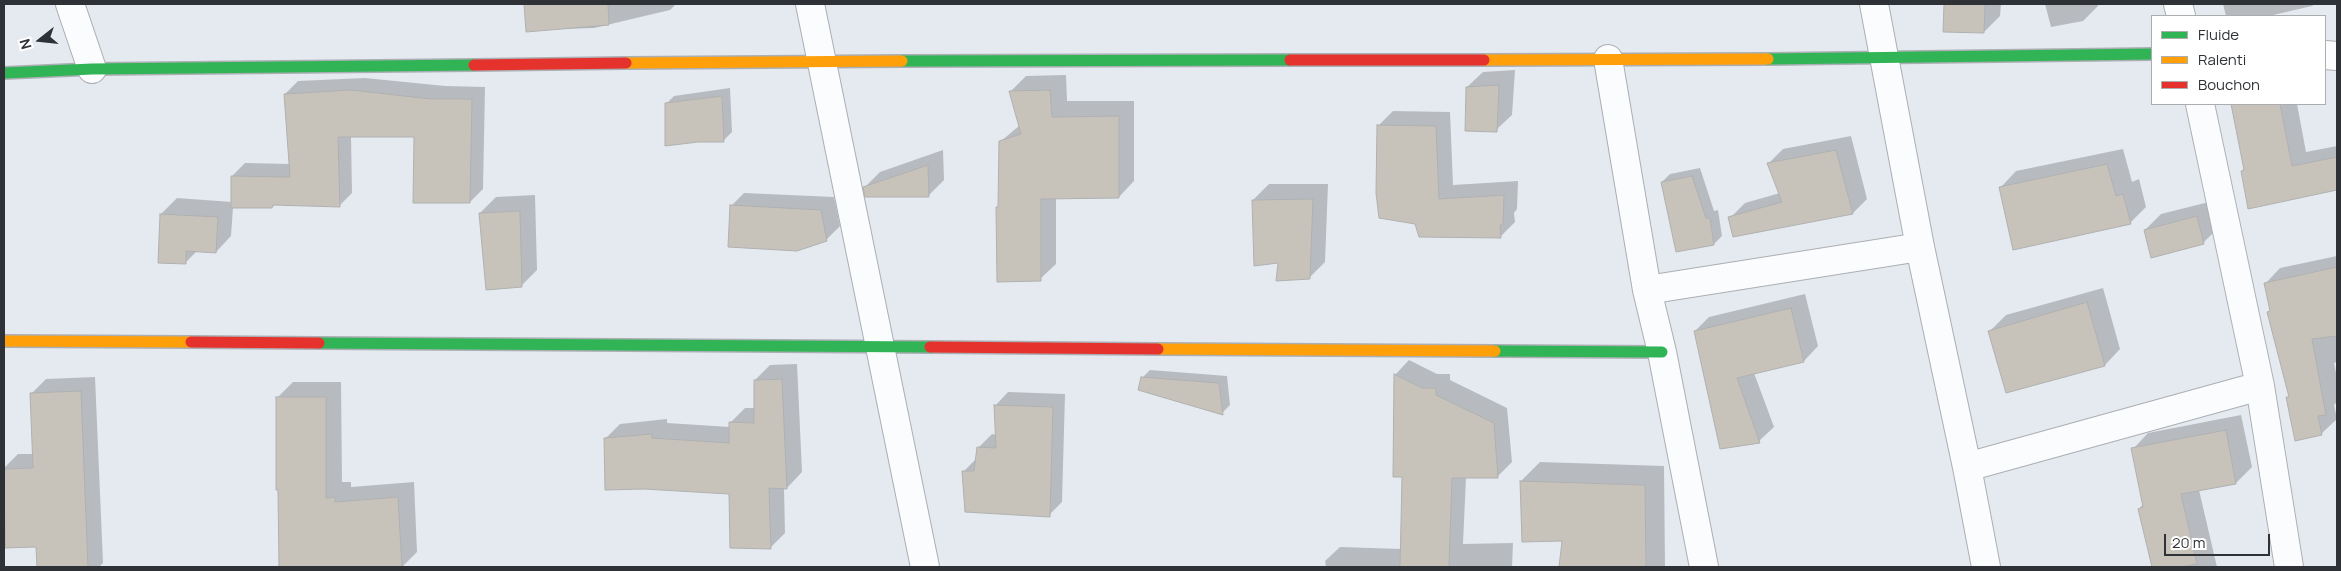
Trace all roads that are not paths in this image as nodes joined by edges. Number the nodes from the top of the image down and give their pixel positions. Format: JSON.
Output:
{"nodes":[{"id":1,"x":70,"y":4,"type":"edge"},
{"id":2,"x":810,"y":4,"type":"edge"},
{"id":3,"x":1874,"y":4,"type":"edge"},
{"id":4,"x":2151,"y":54,"type":"edge"},
{"id":5,"x":1608,"y":59,"type":"junction"},
{"id":6,"x":1884,"y":59,"type":"junction"},
{"id":7,"x":822,"y":61,"type":"junction"},
{"id":8,"x":92,"y":69,"type":"junction"},
{"id":9,"x":4,"y":73,"type":"edge"},
{"id":10,"x":2200,"y":105,"type":"edge"},
{"id":11,"x":1920,"y":247,"type":"junction"},
{"id":12,"x":1647,"y":290,"type":"junction"},
{"id":13,"x":4,"y":341,"type":"edge"},
{"id":14,"x":880,"y":347,"type":"junction"},
{"id":15,"x":1662,"y":352,"type":"junction"},
{"id":16,"x":2260,"y":386,"type":"junction"},
{"id":17,"x":1967,"y":467,"type":"junction"},
{"id":18,"x":925,"y":567,"type":"edge"},
{"id":19,"x":1704,"y":567,"type":"edge"},
{"id":20,"x":1986,"y":567,"type":"edge"},
{"id":21,"x":2289,"y":567,"type":"edge"}],
"edges":[{"from":1,"to":8,"type":"street"},
{"from":2,"to":7,"type":"street"},
{"from":3,"to":6,"type":"street"},
{"from":4,"to":6,"type":"street"},
{"from":5,"to":6,"type":"street"},
{"from":5,"to":7,"type":"street"},
{"from":5,"to":12,"type":"street"},
{"from":6,"to":11,"type":"street"},
{"from":7,"to":8,"type":"street"},
{"from":7,"to":14,"type":"street"},
{"from":8,"to":9,"type":"street"},
{"from":10,"to":16,"type":"street"},
{"from":11,"to":12,"type":"street"},
{"from":11,"to":17,"type":"street"},
{"from":12,"to":15,"type":"street"},
{"from":13,"to":14,"type":"street"},
{"from":14,"to":15,"type":"street"},
{"from":14,"to":18,"type":"street"},
{"from":15,"to":19,"type":"street"},
{"from":16,"to":17,"type":"street"},
{"from":16,"to":21,"type":"street"},
{"from":17,"to":20,"type":"street"}]}
